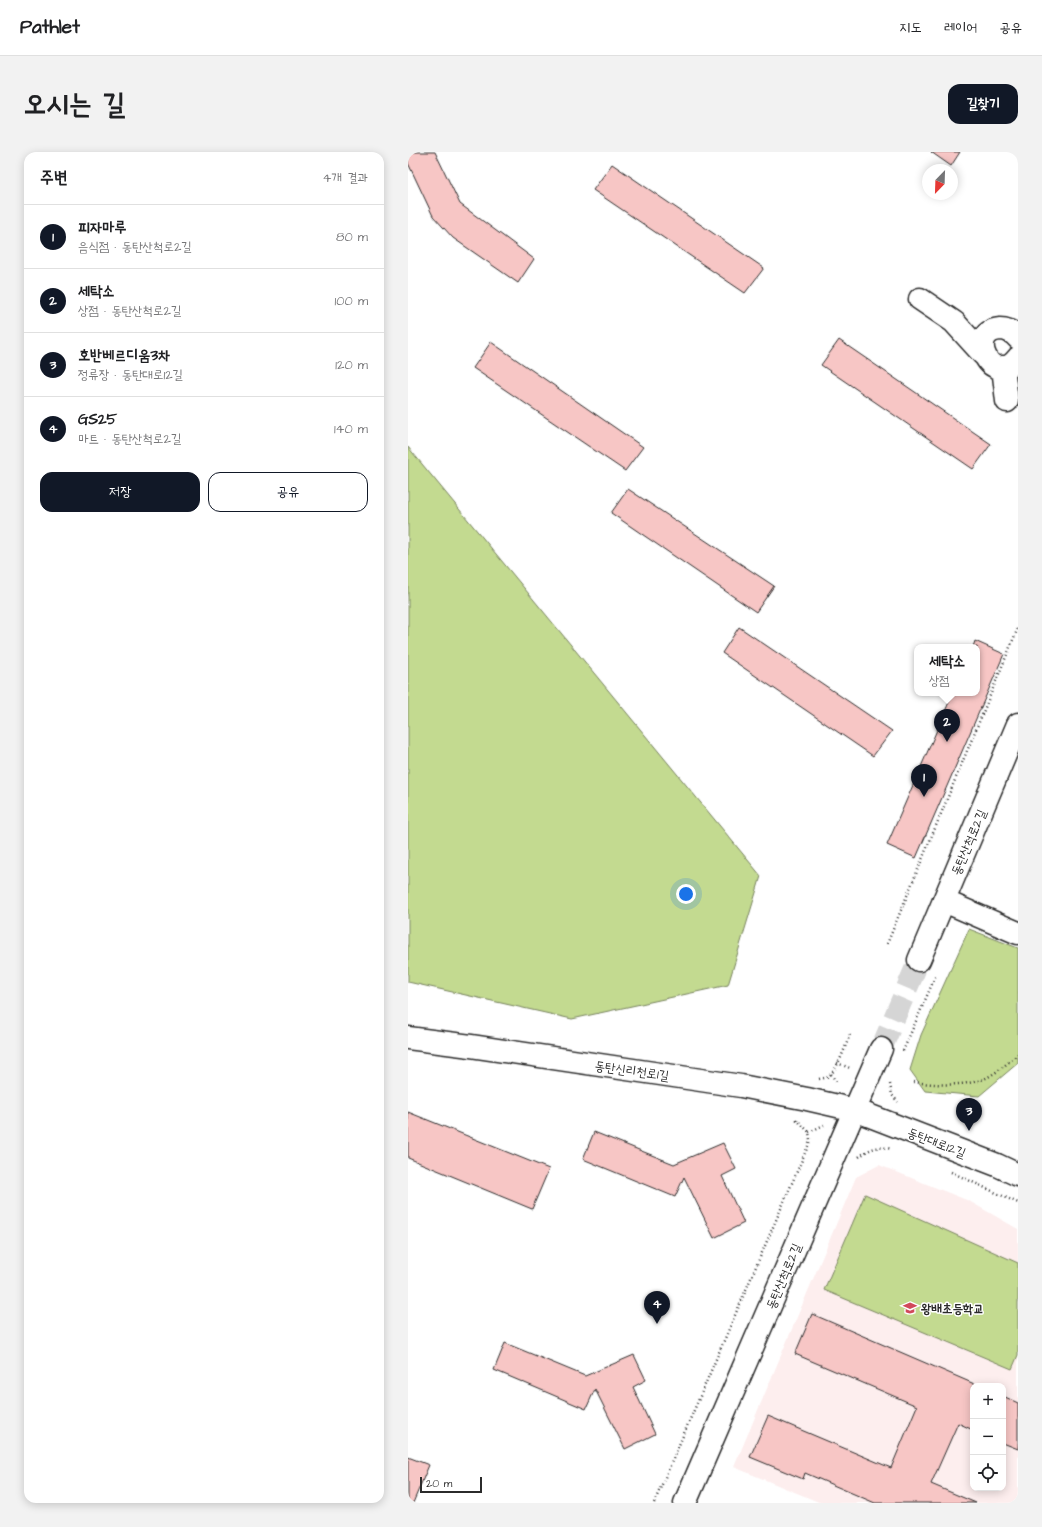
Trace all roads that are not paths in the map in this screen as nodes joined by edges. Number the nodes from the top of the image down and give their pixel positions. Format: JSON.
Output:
{"nodes":[{"id":1,"x":920,"y":300,"type":"dead end"},
{"id":2,"x":954,"y":322,"type":"junction"},
{"id":3,"x":991,"y":332,"type":"junction"},
{"id":4,"x":1018,"y":338,"type":"edge"},
{"id":5,"x":983,"y":354,"type":"junction"},
{"id":6,"x":1010,"y":362,"type":"edge"},
{"id":7,"x":1007,"y":401,"type":"dead end"},
{"id":8,"x":1018,"y":724,"type":"edge"},
{"id":9,"x":944,"y":901,"type":"junction"},
{"id":10,"x":1018,"y":933,"type":"edge"},
{"id":11,"x":919,"y":960,"type":"tunnel mouth"},
{"id":12,"x":408,"y":1038,"type":"edge"},
{"id":13,"x":890,"y":1054,"type":"tunnel mouth"},
{"id":14,"x":855,"y":1110,"type":"junction"},
{"id":15,"x":1018,"y":1175,"type":"edge"},
{"id":16,"x":685,"y":1503,"type":"edge"}],
"edges":[{"from":1,"to":2,"type":"street"},
{"from":2,"to":3,"type":"street"},
{"from":2,"to":5,"type":"street"},
{"from":3,"to":4,"type":"street"},
{"from":3,"to":5,"type":"street"},
{"from":5,"to":6,"type":"street"},
{"from":6,"to":7,"type":"street"},
{"from":8,"to":9,"type":"street","name":"동탄산척로2길"},
{"from":9,"to":10,"type":"street"},
{"from":9,"to":11,"type":"street","name":"동탄산척로2길"},
{"from":12,"to":14,"type":"street","name":"동탄신리천로1길"},
{"from":13,"to":14,"type":"street","name":"동탄산척로2길"},
{"from":14,"to":15,"type":"street","name":"동탄대로12길"},
{"from":14,"to":16,"type":"street","name":"동탄산척로2길"}]}
